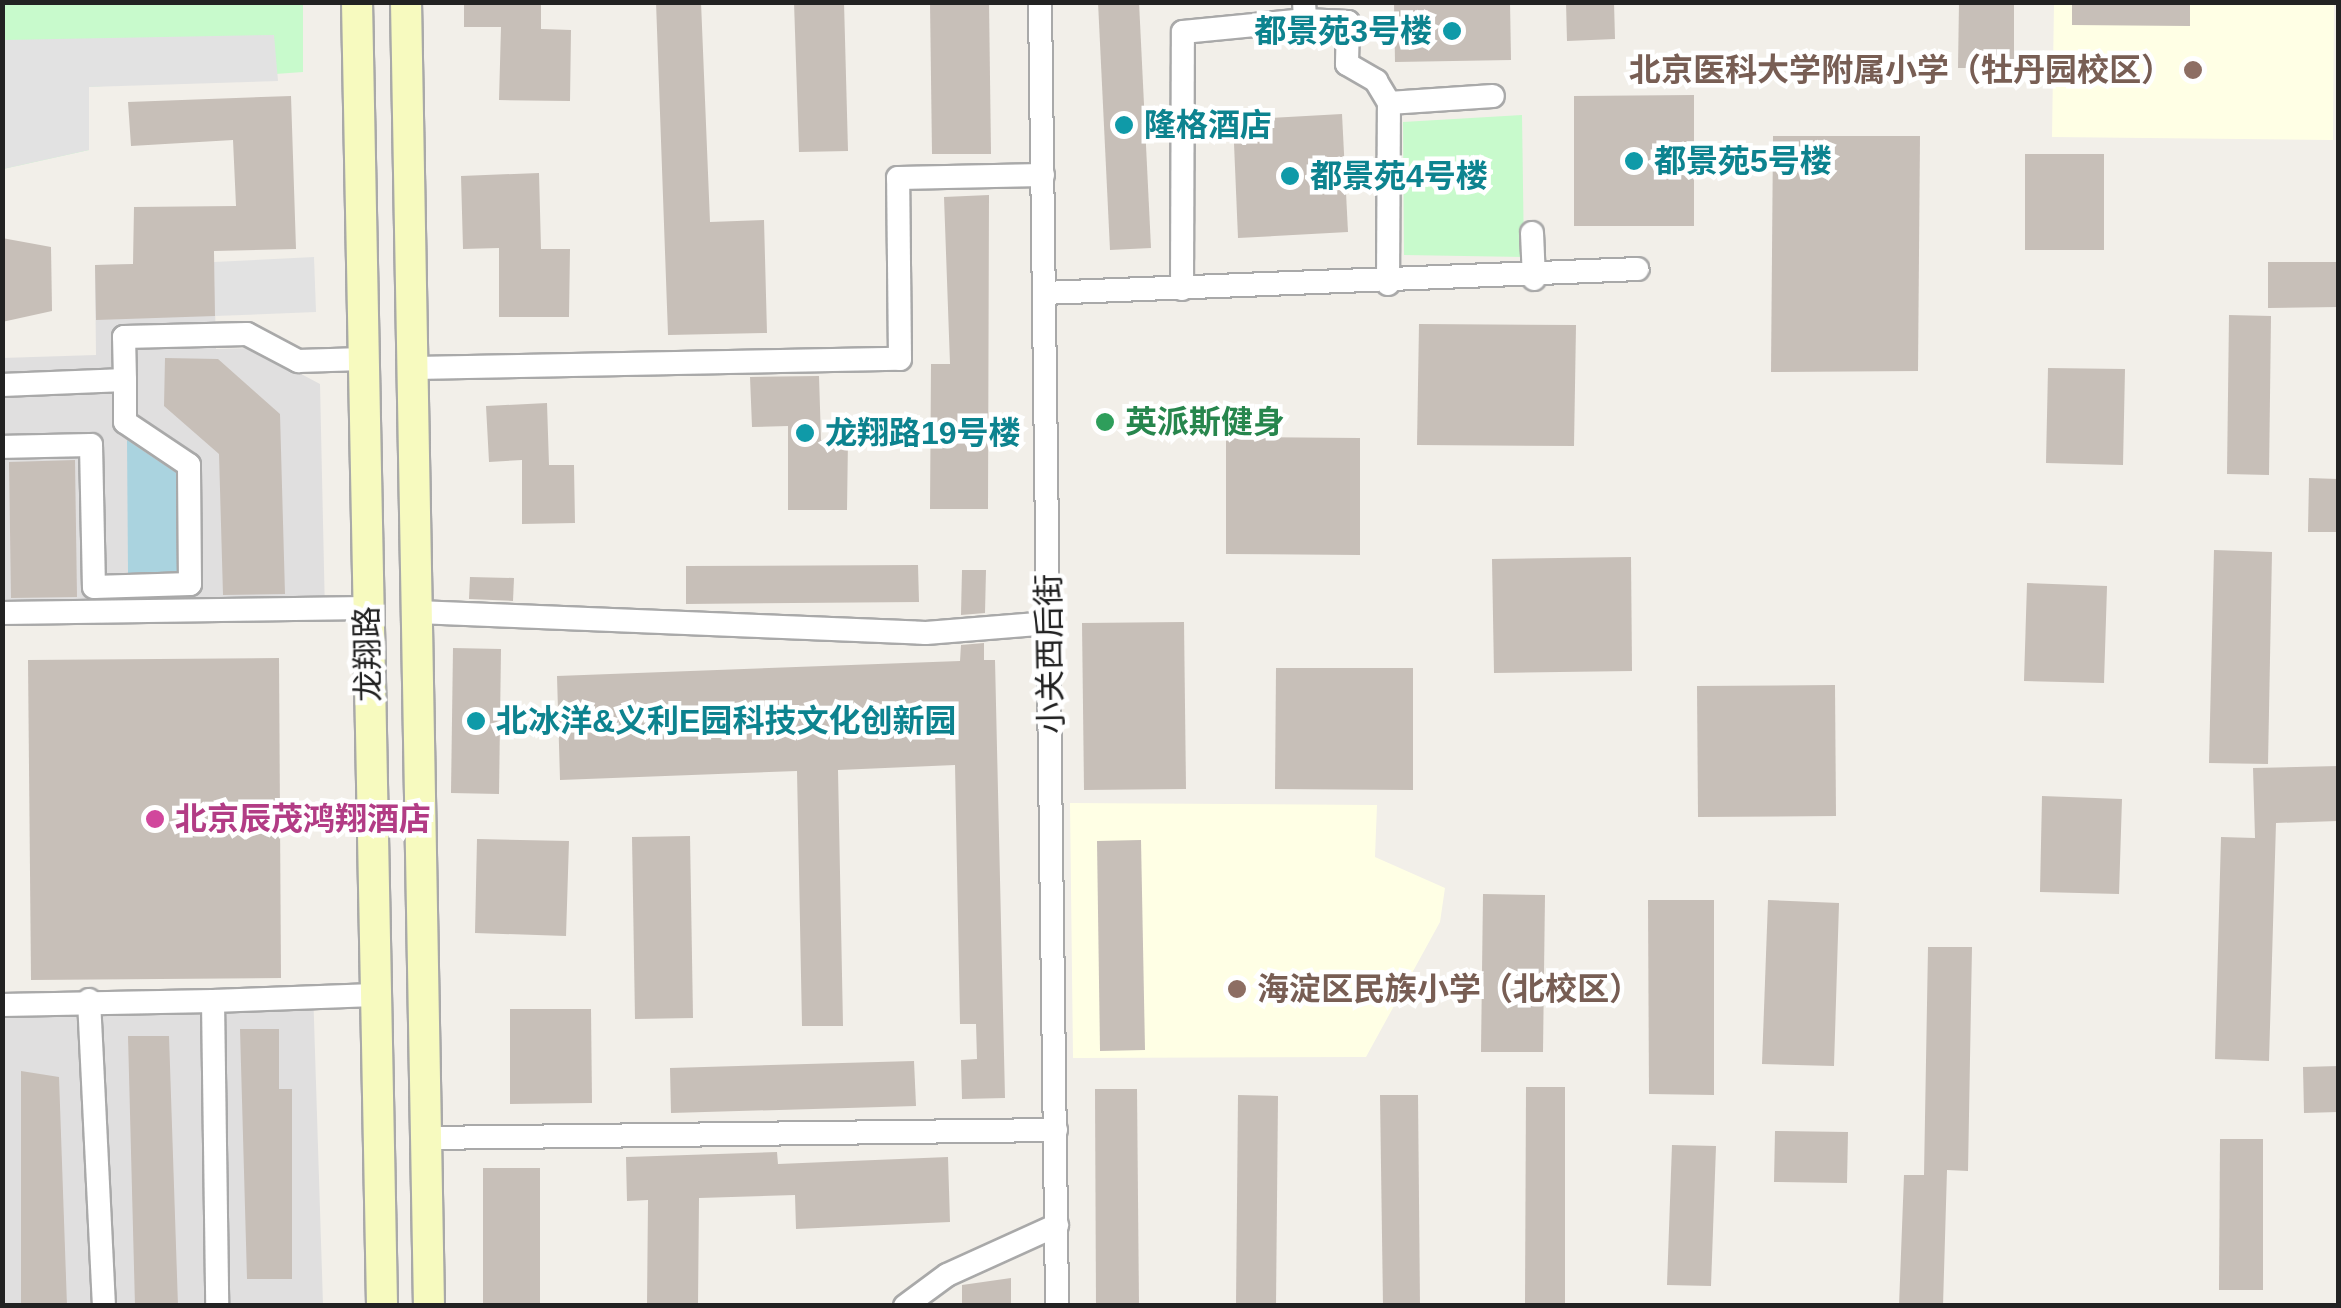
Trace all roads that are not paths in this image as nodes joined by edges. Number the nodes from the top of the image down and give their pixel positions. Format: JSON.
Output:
{"nodes":[{"id":1,"x":357,"y":2,"type":"edge"},
{"id":2,"x":406,"y":2,"type":"edge"},
{"id":3,"x":1040,"y":2,"type":"edge"},
{"id":4,"x":1305,"y":11,"type":"edge"},
{"id":5,"x":1494,"y":96,"type":"dead end"},
{"id":6,"x":1389,"y":103,"type":"junction"},
{"id":7,"x":1042,"y":175,"type":"junction"},
{"id":8,"x":1532,"y":233,"type":"dead end"},
{"id":9,"x":1638,"y":269,"type":"dead end"},
{"id":10,"x":1534,"y":278,"type":"junction"},
{"id":11,"x":1388,"y":284,"type":"junction"},
{"id":12,"x":1182,"y":289,"type":"junction"},
{"id":13,"x":1044,"y":292,"type":"junction"},
{"id":14,"x":363,"y":359,"type":"junction"},
{"id":15,"x":413,"y":368,"type":"junction"},
{"id":16,"x":2,"y":385,"type":"edge"},
{"id":17,"x":119,"y":390,"type":"junction"},
{"id":18,"x":2,"y":447,"type":"edge"},
{"id":19,"x":367,"y":608,"type":"junction"},
{"id":20,"x":418,"y":612,"type":"junction"},
{"id":21,"x":2,"y":614,"type":"edge"},
{"id":22,"x":1050,"y":623,"type":"junction"},
{"id":23,"x":374,"y":995,"type":"junction"},
{"id":24,"x":89,"y":1000,"type":"junction"},
{"id":25,"x":214,"y":1000,"type":"junction"},
{"id":26,"x":2,"y":1004,"type":"edge"},
{"id":27,"x":1056,"y":1130,"type":"junction"},
{"id":28,"x":426,"y":1138,"type":"junction"},
{"id":29,"x":1057,"y":1225,"type":"junction"},
{"id":30,"x":104,"y":1306,"type":"edge"},
{"id":31,"x":218,"y":1306,"type":"edge"},
{"id":32,"x":382,"y":1306,"type":"edge"},
{"id":33,"x":429,"y":1306,"type":"edge"},
{"id":34,"x":904,"y":1306,"type":"edge"},
{"id":35,"x":1058,"y":1306,"type":"edge"}],
"edges":[{"from":1,"to":14,"type":"street","name":"龙翔路"},
{"from":2,"to":15,"type":"street","name":"龙翔路"},
{"from":3,"to":7,"type":"street","name":"小关西后街"},
{"from":4,"to":6,"type":"street"},
{"from":4,"to":12,"type":"street"},
{"from":5,"to":6,"type":"street"},
{"from":6,"to":11,"type":"street"},
{"from":7,"to":13,"type":"street","name":"小关西后街"},
{"from":7,"to":15,"type":"street"},
{"from":8,"to":10,"type":"street"},
{"from":9,"to":10,"type":"street"},
{"from":10,"to":11,"type":"street"},
{"from":11,"to":12,"type":"street"},
{"from":12,"to":13,"type":"street"},
{"from":13,"to":22,"type":"street","name":"小关西后街"},
{"from":14,"to":17,"type":"street"},
{"from":14,"to":19,"type":"street","name":"龙翔路"},
{"from":15,"to":20,"type":"street","name":"龙翔路"},
{"from":16,"to":17,"type":"street"},
{"from":17,"to":18,"type":"street"},
{"from":19,"to":21,"type":"street"},
{"from":19,"to":23,"type":"street","name":"龙翔路"},
{"from":20,"to":22,"type":"street"},
{"from":20,"to":28,"type":"street","name":"龙翔路"},
{"from":22,"to":27,"type":"street","name":"小关西后街"},
{"from":23,"to":25,"type":"street"},
{"from":23,"to":32,"type":"street","name":"龙翔路"},
{"from":24,"to":25,"type":"street"},
{"from":24,"to":26,"type":"street"},
{"from":24,"to":30,"type":"street"},
{"from":25,"to":31,"type":"street"},
{"from":27,"to":28,"type":"street"},
{"from":27,"to":29,"type":"street","name":"小关西后街"},
{"from":28,"to":33,"type":"street","name":"龙翔路"},
{"from":29,"to":34,"type":"street"},
{"from":29,"to":35,"type":"street","name":"小关西后街"}]}
